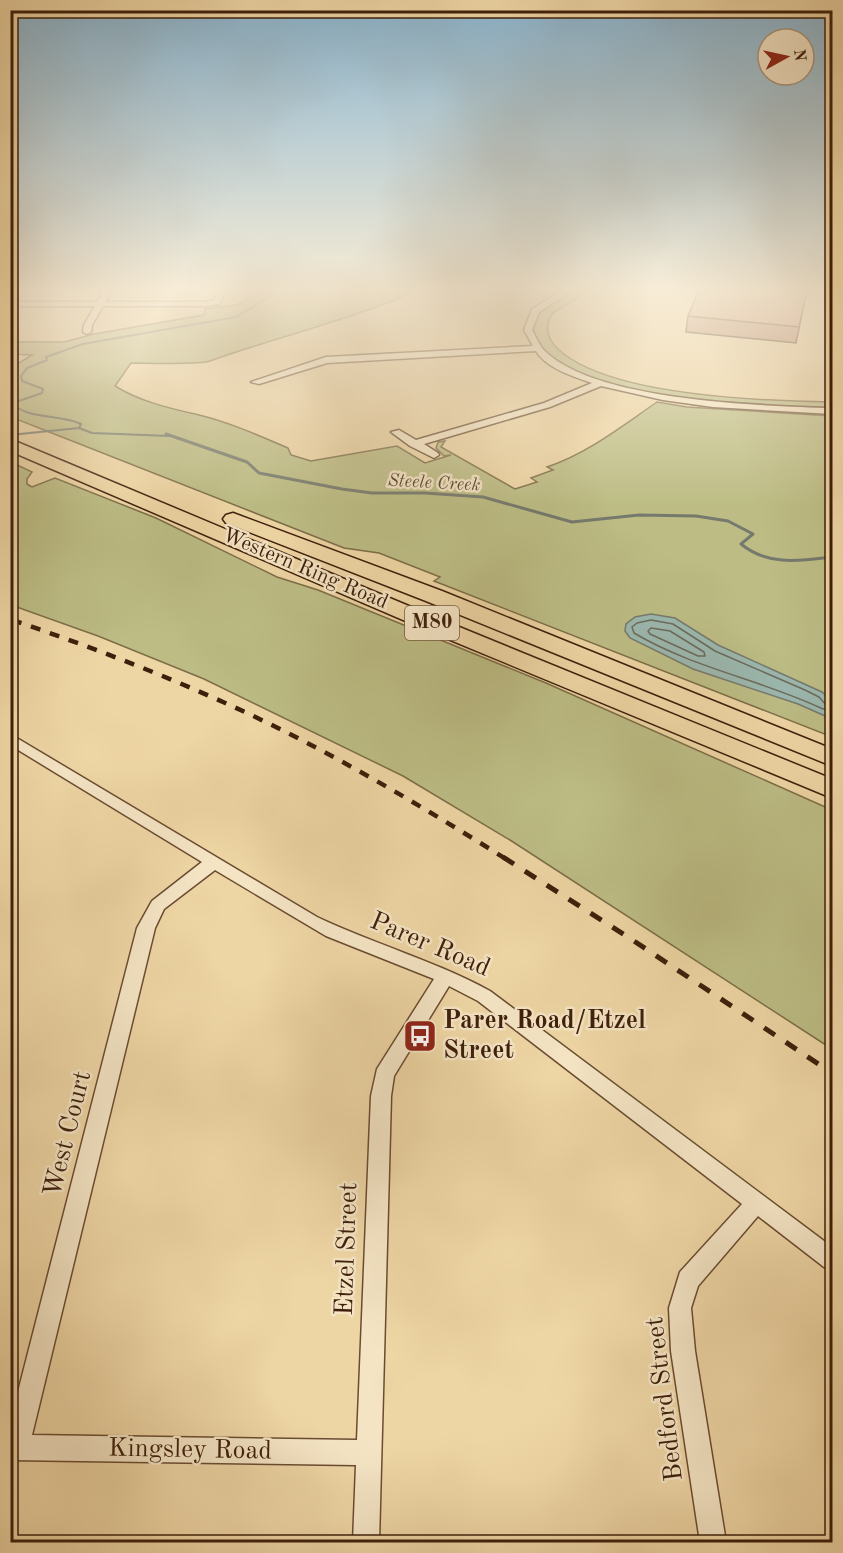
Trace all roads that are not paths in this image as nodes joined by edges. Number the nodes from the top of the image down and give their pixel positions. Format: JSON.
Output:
{"nodes":[{"id":1,"x":318,"y":362,"type":"edge"},
{"id":2,"x":555,"y":362,"type":"edge"},
{"id":3,"x":256,"y":382,"type":"dead end"},
{"id":4,"x":600,"y":383,"type":"junction"},
{"id":5,"x":832,"y":411,"type":"edge"},
{"id":6,"x":10,"y":428,"type":"edge"},
{"id":7,"x":396,"y":432,"type":"dead end"},
{"id":8,"x":10,"y":444,"type":"edge"},
{"id":9,"x":414,"y":444,"type":"junction"},
{"id":10,"x":434,"y":455,"type":"dead end"},
{"id":11,"x":434,"y":596,"type":"junction"},
{"id":12,"x":10,"y":738,"type":"edge"},
{"id":13,"x":832,"y":748,"type":"edge"},
{"id":14,"x":832,"y":758,"type":"edge"},
{"id":15,"x":832,"y":791,"type":"edge"},
{"id":16,"x":214,"y":862,"type":"junction"},
{"id":17,"x":446,"y":975,"type":"junction"},
{"id":18,"x":756,"y":1203,"type":"junction"},
{"id":19,"x":832,"y":1260,"type":"edge"},
{"id":20,"x":14,"y":1447,"type":"edge"},
{"id":21,"x":369,"y":1453,"type":"junction"},
{"id":22,"x":366,"y":1542,"type":"edge"},
{"id":23,"x":712,"y":1542,"type":"edge"}],
"edges":[{"from":1,"to":3,"type":"street"},
{"from":2,"to":4,"type":"street"},
{"from":4,"to":5,"type":"street"},
{"from":4,"to":9,"type":"street"},
{"from":6,"to":11,"type":"highway","name":"Western Ring Road","number":"M80"},
{"from":7,"to":9,"type":"street"},
{"from":8,"to":15,"type":"highway","name":"Western Ring Road","number":"M80"},
{"from":9,"to":10,"type":"street"},
{"from":11,"to":13,"type":"highway"},
{"from":11,"to":14,"type":"highway","name":"Western Ring Road","number":"M80"},
{"from":12,"to":16,"type":"street","name":"Parer Road"},
{"from":16,"to":17,"type":"street","name":"Parer Road"},
{"from":16,"to":20,"type":"street","name":"West Court"},
{"from":17,"to":18,"type":"street","name":"Parer Road"},
{"from":17,"to":21,"type":"street","name":"Etzel Street"},
{"from":18,"to":19,"type":"street","name":"Parer Road"},
{"from":18,"to":23,"type":"street","name":"Bedford Street"},
{"from":20,"to":21,"type":"street","name":"Kingsley Road"},
{"from":21,"to":22,"type":"street","name":"Etzel Street"}]}
